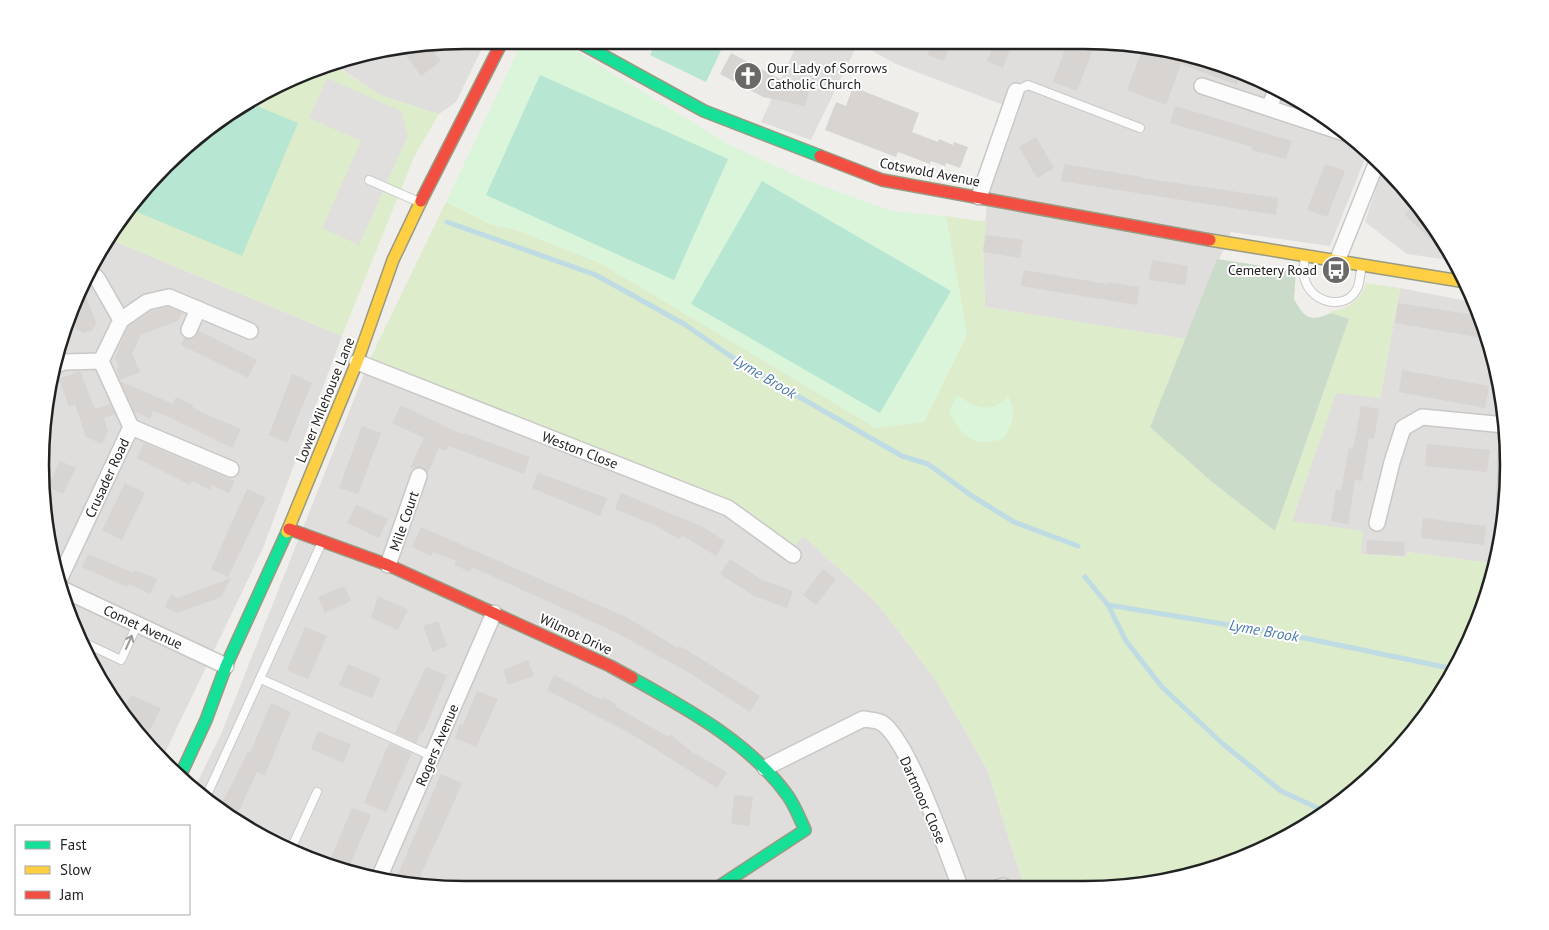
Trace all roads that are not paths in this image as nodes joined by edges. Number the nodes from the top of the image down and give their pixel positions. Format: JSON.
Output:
{"nodes":[{"id":1,"x":493,"y":49,"type":"edge"},
{"id":2,"x":591,"y":49,"type":"edge"},
{"id":3,"x":1202,"y":86,"type":"dead end"},
{"id":4,"x":1016,"y":91,"type":"joint"},
{"id":5,"x":1274,"y":95,"type":"edge"},
{"id":6,"x":1269,"y":108,"type":"junction"},
{"id":7,"x":1326,"y":127,"type":"edge"},
{"id":8,"x":1140,"y":128,"type":"dead end"},
{"id":9,"x":1375,"y":168,"type":"edge"},
{"id":10,"x":369,"y":180,"type":"dead end"},
{"id":11,"x":979,"y":197,"type":"junction"},
{"id":12,"x":419,"y":202,"type":"junction"},
{"id":13,"x":1305,"y":255,"type":"junction"},
{"id":14,"x":1338,"y":260,"type":"junction"},
{"id":15,"x":1362,"y":264,"type":"junction"},
{"id":16,"x":95,"y":276,"type":"edge"},
{"id":17,"x":1457,"y":280,"type":"edge"},
{"id":18,"x":198,"y":310,"type":"junction"},
{"id":19,"x":121,"y":320,"type":"junction"},
{"id":20,"x":189,"y":330,"type":"dead end"},
{"id":21,"x":250,"y":331,"type":"dead end"},
{"id":22,"x":101,"y":361,"type":"junction"},
{"id":23,"x":357,"y":362,"type":"junction"},
{"id":24,"x":62,"y":363,"type":"edge"},
{"id":25,"x":1498,"y":424,"type":"edge"},
{"id":26,"x":131,"y":427,"type":"junction"},
{"id":27,"x":231,"y":469,"type":"dead end"},
{"id":28,"x":419,"y":476,"type":"dead end"},
{"id":29,"x":1377,"y":523,"type":"dead end"},
{"id":30,"x":289,"y":529,"type":"junction"},
{"id":31,"x":323,"y":541,"type":"junction"},
{"id":32,"x":792,"y":555,"type":"dead end"},
{"id":33,"x":388,"y":565,"type":"junction"},
{"id":34,"x":63,"y":572,"type":"edge"},
{"id":35,"x":69,"y":592,"type":"edge"},
{"id":36,"x":494,"y":613,"type":"junction"},
{"id":37,"x":137,"y":624,"type":"junction"},
{"id":38,"x":90,"y":646,"type":"edge"},
{"id":39,"x":226,"y":666,"type":"junction"},
{"id":40,"x":261,"y":679,"type":"junction"},
{"id":41,"x":432,"y":756,"type":"junction"},
{"id":42,"x":765,"y":768,"type":"junction"},
{"id":43,"x":183,"y":770,"type":"edge"},
{"id":44,"x":208,"y":792,"type":"edge"},
{"id":45,"x":317,"y":792,"type":"dead end"},
{"id":46,"x":293,"y":844,"type":"edge"},
{"id":47,"x":381,"y":872,"type":"edge"},
{"id":48,"x":727,"y":881,"type":"edge"},
{"id":49,"x":958,"y":881,"type":"edge"}],
"edges":[{"from":1,"to":12,"type":"street","name":"Lower Milehouse Lane"},
{"from":2,"to":11,"type":"street","name":"Cotswold Avenue"},
{"from":3,"to":6,"type":"street"},
{"from":4,"to":8,"type":"lane"},
{"from":4,"to":11,"type":"street"},
{"from":5,"to":6,"type":"street"},
{"from":6,"to":7,"type":"street"},
{"from":9,"to":14,"type":"street"},
{"from":10,"to":12,"type":"lane"},
{"from":11,"to":13,"type":"street","name":"Cotswold Avenue"},
{"from":12,"to":23,"type":"street","name":"Lower Milehouse Lane"},
{"from":13,"to":14,"type":"street","name":"Cotswold Avenue"},
{"from":13,"to":15,"type":"lane"},
{"from":14,"to":15,"type":"street","name":"Cotswold Avenue"},
{"from":15,"to":17,"type":"street","name":"Cotswold Avenue"},
{"from":16,"to":19,"type":"street"},
{"from":18,"to":19,"type":"street"},
{"from":18,"to":20,"type":"street"},
{"from":18,"to":21,"type":"street"},
{"from":19,"to":22,"type":"street"},
{"from":22,"to":24,"type":"street"},
{"from":22,"to":26,"type":"street","name":"Crusader Road"},
{"from":23,"to":30,"type":"street","name":"Lower Milehouse Lane"},
{"from":23,"to":32,"type":"street","name":"Weston Close"},
{"from":25,"to":29,"type":"street"},
{"from":26,"to":27,"type":"street"},
{"from":26,"to":34,"type":"street","name":"Crusader Road"},
{"from":28,"to":33,"type":"street","name":"Mile Court"},
{"from":30,"to":31,"type":"street","name":"Wilmot Drive"},
{"from":30,"to":39,"type":"street","name":"Lower Milehouse Lane"},
{"from":31,"to":33,"type":"street","name":"Wilmot Drive"},
{"from":31,"to":40,"type":"lane"},
{"from":33,"to":36,"type":"street","name":"Wilmot Drive"},
{"from":35,"to":37,"type":"street","name":"Comet Avenue"},
{"from":36,"to":41,"type":"street","name":"Rogers Avenue"},
{"from":36,"to":42,"type":"street","name":"Wilmot Drive"},
{"from":38,"to":37,"type":"lane","one_way":true},
{"from":37,"to":39,"type":"street","name":"Comet Avenue"},
{"from":39,"to":43,"type":"street","name":"Lower Milehouse Lane"},
{"from":40,"to":41,"type":"lane"},
{"from":40,"to":44,"type":"lane"},
{"from":41,"to":47,"type":"street","name":"Rogers Avenue"},
{"from":42,"to":48,"type":"street","name":"Wilmot Drive"},
{"from":42,"to":49,"type":"street","name":"Dartmoor Close"},
{"from":45,"to":46,"type":"lane"}]}
